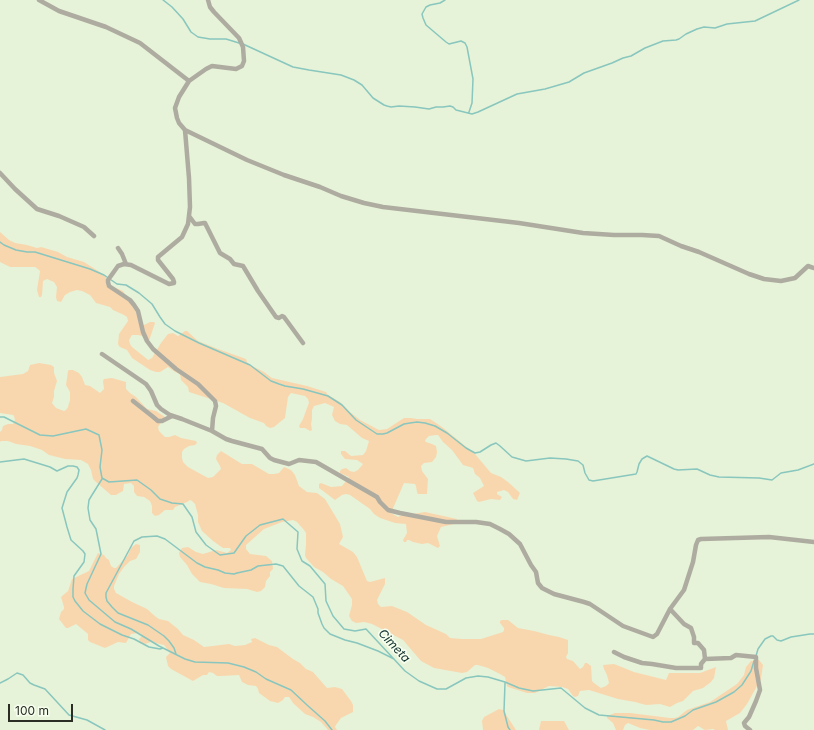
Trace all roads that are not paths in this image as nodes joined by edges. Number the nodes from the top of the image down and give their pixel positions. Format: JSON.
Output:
{"nodes":[{"id":1,"x":39,"y":0,"type":"edge"},
{"id":2,"x":208,"y":0,"type":"edge"},
{"id":3,"x":189,"y":80,"type":"junction"},
{"id":4,"x":185,"y":130,"type":"junction"},
{"id":5,"x":0,"y":173,"type":"edge"},
{"id":6,"x":189,"y":216,"type":"junction"},
{"id":7,"x":94,"y":236,"type":"dead end"},
{"id":8,"x":118,"y":248,"type":"dead end"},
{"id":9,"x":126,"y":264,"type":"junction"},
{"id":10,"x":814,"y":268,"type":"edge"},
{"id":11,"x":303,"y":343,"type":"dead end"},
{"id":12,"x":102,"y":354,"type":"dead end"},
{"id":13,"x":133,"y":401,"type":"dead end"},
{"id":14,"x":172,"y":416,"type":"junction"},
{"id":15,"x":212,"y":431,"type":"junction"},
{"id":16,"x":814,"y":542,"type":"edge"},
{"id":17,"x":670,"y":610,"type":"junction"},
{"id":18,"x":614,"y":652,"type":"dead end"},
{"id":19,"x":705,"y":660,"type":"junction"},
{"id":20,"x":750,"y":730,"type":"edge"}],
"edges":[{"from":1,"to":3,"type":"street"},
{"from":2,"to":3,"type":"street"},
{"from":3,"to":4,"type":"street"},
{"from":4,"to":6,"type":"street"},
{"from":4,"to":10,"type":"street"},
{"from":5,"to":7,"type":"street"},
{"from":6,"to":9,"type":"street"},
{"from":6,"to":11,"type":"street"},
{"from":8,"to":9,"type":"street"},
{"from":9,"to":15,"type":"street"},
{"from":12,"to":14,"type":"street"},
{"from":13,"to":14,"type":"street"},
{"from":14,"to":15,"type":"street"},
{"from":15,"to":17,"type":"street"},
{"from":16,"to":17,"type":"street"},
{"from":17,"to":19,"type":"street"},
{"from":18,"to":19,"type":"street"},
{"from":19,"to":20,"type":"street"}]}
